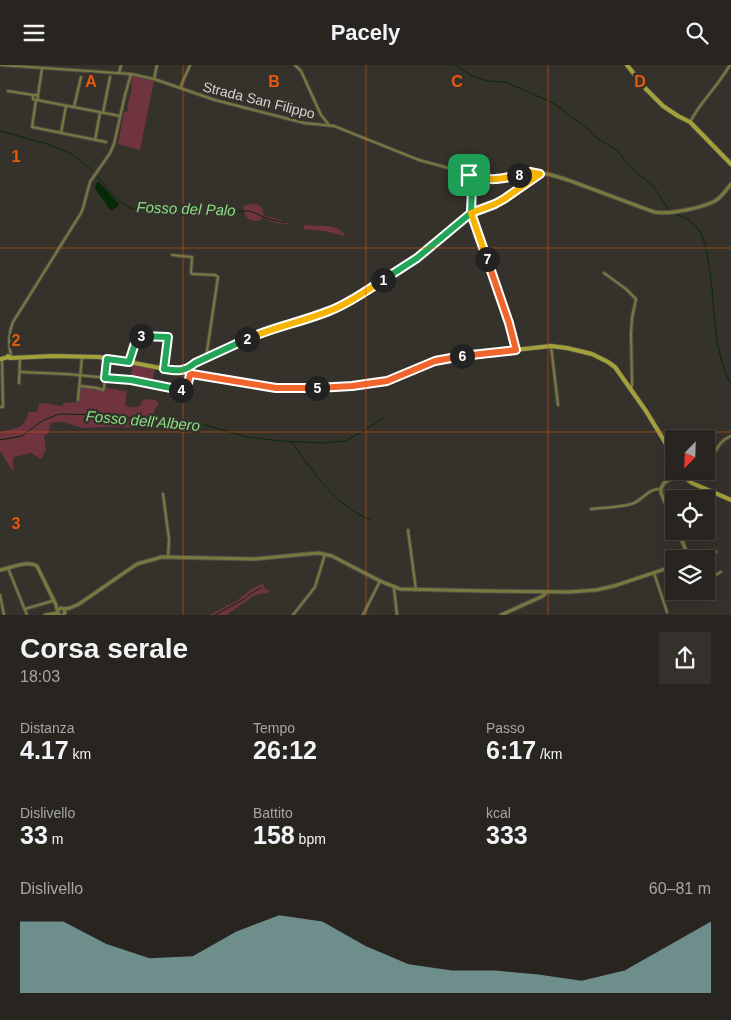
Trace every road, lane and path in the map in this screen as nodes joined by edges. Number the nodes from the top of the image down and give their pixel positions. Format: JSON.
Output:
{"nodes":[{"id":1,"x":0,"y":65,"type":"edge"},
{"id":2,"x":121,"y":65,"type":"edge"},
{"id":3,"x":158,"y":65,"type":"edge"},
{"id":4,"x":190,"y":65,"type":"edge"},
{"id":5,"x":295,"y":65,"type":"edge"},
{"id":6,"x":628,"y":65,"type":"edge"},
{"id":7,"x":730,"y":65,"type":"edge"},
{"id":8,"x":43,"y":67,"type":"edge"},
{"id":9,"x":48,"y":67,"type":"edge"},
{"id":10,"x":119,"y":73,"type":"junction"},
{"id":11,"x":131,"y":74,"type":"junction"},
{"id":12,"x":81,"y":77,"type":"dead end"},
{"id":13,"x":110,"y":77,"type":"dead end"},
{"id":14,"x":154,"y":79,"type":"junction"},
{"id":15,"x":180,"y":88,"type":"junction"},
{"id":16,"x":8,"y":91,"type":"dead end"},
{"id":17,"x":35,"y":98,"type":"junction"},
{"id":18,"x":67,"y":105,"type":"junction"},
{"id":19,"x":74,"y":107,"type":"junction"},
{"id":20,"x":102,"y":112,"type":"junction"},
{"id":21,"x":120,"y":116,"type":"junction"},
{"id":22,"x":690,"y":122,"type":"junction"},
{"id":23,"x":329,"y":125,"type":"junction"},
{"id":24,"x":61,"y":133,"type":"junction"},
{"id":25,"x":95,"y":140,"type":"junction"},
{"id":26,"x":106,"y":142,"type":"dead end"},
{"id":27,"x":731,"y":164,"type":"edge"},
{"id":28,"x":540,"y":174,"type":"junction"},
{"id":29,"x":469,"y":175,"type":"junction"},
{"id":30,"x":731,"y":184,"type":"edge"},
{"id":31,"x":471,"y":213,"type":"junction"},
{"id":32,"x":172,"y":255,"type":"dead end"},
{"id":33,"x":604,"y":273,"type":"dead end"},
{"id":34,"x":551,"y":346,"type":"junction"},
{"id":35,"x":516,"y":350,"type":"junction"},
{"id":36,"x":8,"y":357,"type":"edge"},
{"id":37,"x":20,"y":357,"type":"junction"},
{"id":38,"x":82,"y":357,"type":"junction"},
{"id":39,"x":206,"y":358,"type":"junction"},
{"id":40,"x":107,"y":359,"type":"junction"},
{"id":41,"x":129,"y":362,"type":"junction"},
{"id":42,"x":164,"y":369,"type":"junction"},
{"id":43,"x":20,"y":372,"type":"junction"},
{"id":44,"x":190,"y":373,"type":"junction"},
{"id":45,"x":81,"y":376,"type":"junction"},
{"id":46,"x":105,"y":378,"type":"junction"},
{"id":47,"x":19,"y":383,"type":"dead end"},
{"id":48,"x":1,"y":384,"type":"edge"},
{"id":49,"x":80,"y":386,"type":"junction"},
{"id":50,"x":630,"y":388,"type":"junction"},
{"id":51,"x":78,"y":400,"type":"dead end"},
{"id":52,"x":558,"y":405,"type":"dead end"},
{"id":53,"x":0,"y":407,"type":"edge"},
{"id":54,"x":731,"y":436,"type":"edge"},
{"id":55,"x":665,"y":443,"type":"edge"},
{"id":56,"x":715,"y":452,"type":"edge"},
{"id":57,"x":670,"y":480,"type":"edge"},
{"id":58,"x":689,"y":480,"type":"edge"},
{"id":59,"x":660,"y":489,"type":"junction"},
{"id":60,"x":163,"y":494,"type":"dead end"},
{"id":61,"x":731,"y":500,"type":"edge"},
{"id":62,"x":665,"y":502,"type":"edge"},
{"id":63,"x":591,"y":509,"type":"dead end"},
{"id":64,"x":408,"y":530,"type":"dead end"},
{"id":65,"x":326,"y":555,"type":"junction"},
{"id":66,"x":168,"y":557,"type":"junction"},
{"id":67,"x":8,"y":568,"type":"junction"},
{"id":68,"x":665,"y":569,"type":"edge"},
{"id":69,"x":0,"y":570,"type":"edge"},
{"id":70,"x":721,"y":572,"type":"dead end"},
{"id":71,"x":654,"y":573,"type":"junction"},
{"id":72,"x":715,"y":575,"type":"edge"},
{"id":73,"x":380,"y":581,"type":"junction"},
{"id":74,"x":394,"y":587,"type":"junction"},
{"id":75,"x":416,"y":590,"type":"junction"},
{"id":76,"x":547,"y":592,"type":"junction"},
{"id":77,"x":0,"y":595,"type":"edge"},
{"id":78,"x":52,"y":601,"type":"dead end"},
{"id":79,"x":25,"y":609,"type":"junction"},
{"id":80,"x":2,"y":611,"type":"edge"},
{"id":81,"x":60,"y":611,"type":"edge"},
{"id":82,"x":667,"y":612,"type":"dead end"},
{"id":83,"x":4,"y":615,"type":"edge"},
{"id":84,"x":27,"y":615,"type":"edge"},
{"id":85,"x":45,"y":615,"type":"edge"},
{"id":86,"x":293,"y":615,"type":"edge"},
{"id":87,"x":363,"y":615,"type":"edge"},
{"id":88,"x":397,"y":615,"type":"edge"},
{"id":89,"x":501,"y":615,"type":"edge"}],
"edges":[{"from":1,"to":8,"type":"street","name":"Strada San Filippo"},
{"from":2,"to":10,"type":"street"},
{"from":3,"to":14,"type":"street"},
{"from":4,"to":15,"type":"street"},
{"from":5,"to":23,"type":"street"},
{"from":6,"to":22,"type":"main road"},
{"from":7,"to":22,"type":"street"},
{"from":8,"to":9,"type":"street","name":"Strada San Filippo"},
{"from":8,"to":17,"type":"street"},
{"from":9,"to":10,"type":"street","name":"Strada San Filippo"},
{"from":10,"to":11,"type":"street","name":"Strada San Filippo"},
{"from":11,"to":14,"type":"street","name":"Strada San Filippo"},
{"from":11,"to":21,"type":"street"},
{"from":12,"to":19,"type":"street"},
{"from":13,"to":20,"type":"street"},
{"from":14,"to":15,"type":"street","name":"Strada San Filippo"},
{"from":15,"to":23,"type":"street","name":"Strada San Filippo"},
{"from":16,"to":17,"type":"street"},
{"from":17,"to":18,"type":"street"},
{"from":17,"to":24,"type":"street"},
{"from":18,"to":19,"type":"street"},
{"from":18,"to":24,"type":"street"},
{"from":19,"to":20,"type":"street"},
{"from":20,"to":21,"type":"street"},
{"from":20,"to":25,"type":"street"},
{"from":21,"to":36,"type":"street"},
{"from":22,"to":27,"type":"main road"},
{"from":23,"to":29,"type":"street","name":"Strada San Filippo"},
{"from":24,"to":25,"type":"street"},
{"from":25,"to":26,"type":"street"},
{"from":28,"to":29,"type":"street","name":"Strada San Filippo"},
{"from":28,"to":30,"type":"street"},
{"from":28,"to":31,"type":"street"},
{"from":29,"to":31,"type":"street"},
{"from":31,"to":35,"type":"street"},
{"from":31,"to":39,"type":"street"},
{"from":32,"to":39,"type":"street"},
{"from":33,"to":50,"type":"street"},
{"from":34,"to":35,"type":"main road"},
{"from":34,"to":50,"type":"main road"},
{"from":34,"to":52,"type":"street"},
{"from":35,"to":44,"type":"main road"},
{"from":36,"to":37,"type":"main road"},
{"from":36,"to":48,"type":"street"},
{"from":37,"to":38,"type":"main road"},
{"from":37,"to":43,"type":"street"},
{"from":38,"to":40,"type":"main road"},
{"from":38,"to":45,"type":"street"},
{"from":39,"to":44,"type":"street"},
{"from":40,"to":41,"type":"main road"},
{"from":40,"to":46,"type":"street"},
{"from":41,"to":42,"type":"main road"},
{"from":41,"to":42,"type":"street"},
{"from":42,"to":44,"type":"main road"},
{"from":43,"to":45,"type":"street"},
{"from":43,"to":47,"type":"street"},
{"from":44,"to":46,"type":"street"},
{"from":45,"to":46,"type":"street"},
{"from":45,"to":49,"type":"street"},
{"from":46,"to":49,"type":"street"},
{"from":48,"to":53,"type":"street"},
{"from":49,"to":51,"type":"street"},
{"from":50,"to":55,"type":"main road"},
{"from":54,"to":56,"type":"street"},
{"from":57,"to":59,"type":"street"},
{"from":58,"to":61,"type":"main road"},
{"from":59,"to":62,"type":"street"},
{"from":59,"to":63,"type":"street"},
{"from":60,"to":66,"type":"street"},
{"from":64,"to":75,"type":"street"},
{"from":65,"to":66,"type":"street"},
{"from":65,"to":73,"type":"street"},
{"from":65,"to":86,"type":"street"},
{"from":66,"to":81,"type":"street"},
{"from":67,"to":69,"type":"street"},
{"from":67,"to":79,"type":"street"},
{"from":67,"to":81,"type":"street"},
{"from":68,"to":71,"type":"street"},
{"from":70,"to":72,"type":"street"},
{"from":71,"to":76,"type":"street"},
{"from":71,"to":82,"type":"street"},
{"from":73,"to":74,"type":"street"},
{"from":73,"to":87,"type":"street"},
{"from":74,"to":75,"type":"street"},
{"from":74,"to":88,"type":"street"},
{"from":75,"to":76,"type":"street"},
{"from":76,"to":89,"type":"street"},
{"from":77,"to":80,"type":"street"},
{"from":78,"to":79,"type":"street"},
{"from":79,"to":84,"type":"street"},
{"from":80,"to":83,"type":"street"},
{"from":81,"to":85,"type":"street"}]}
